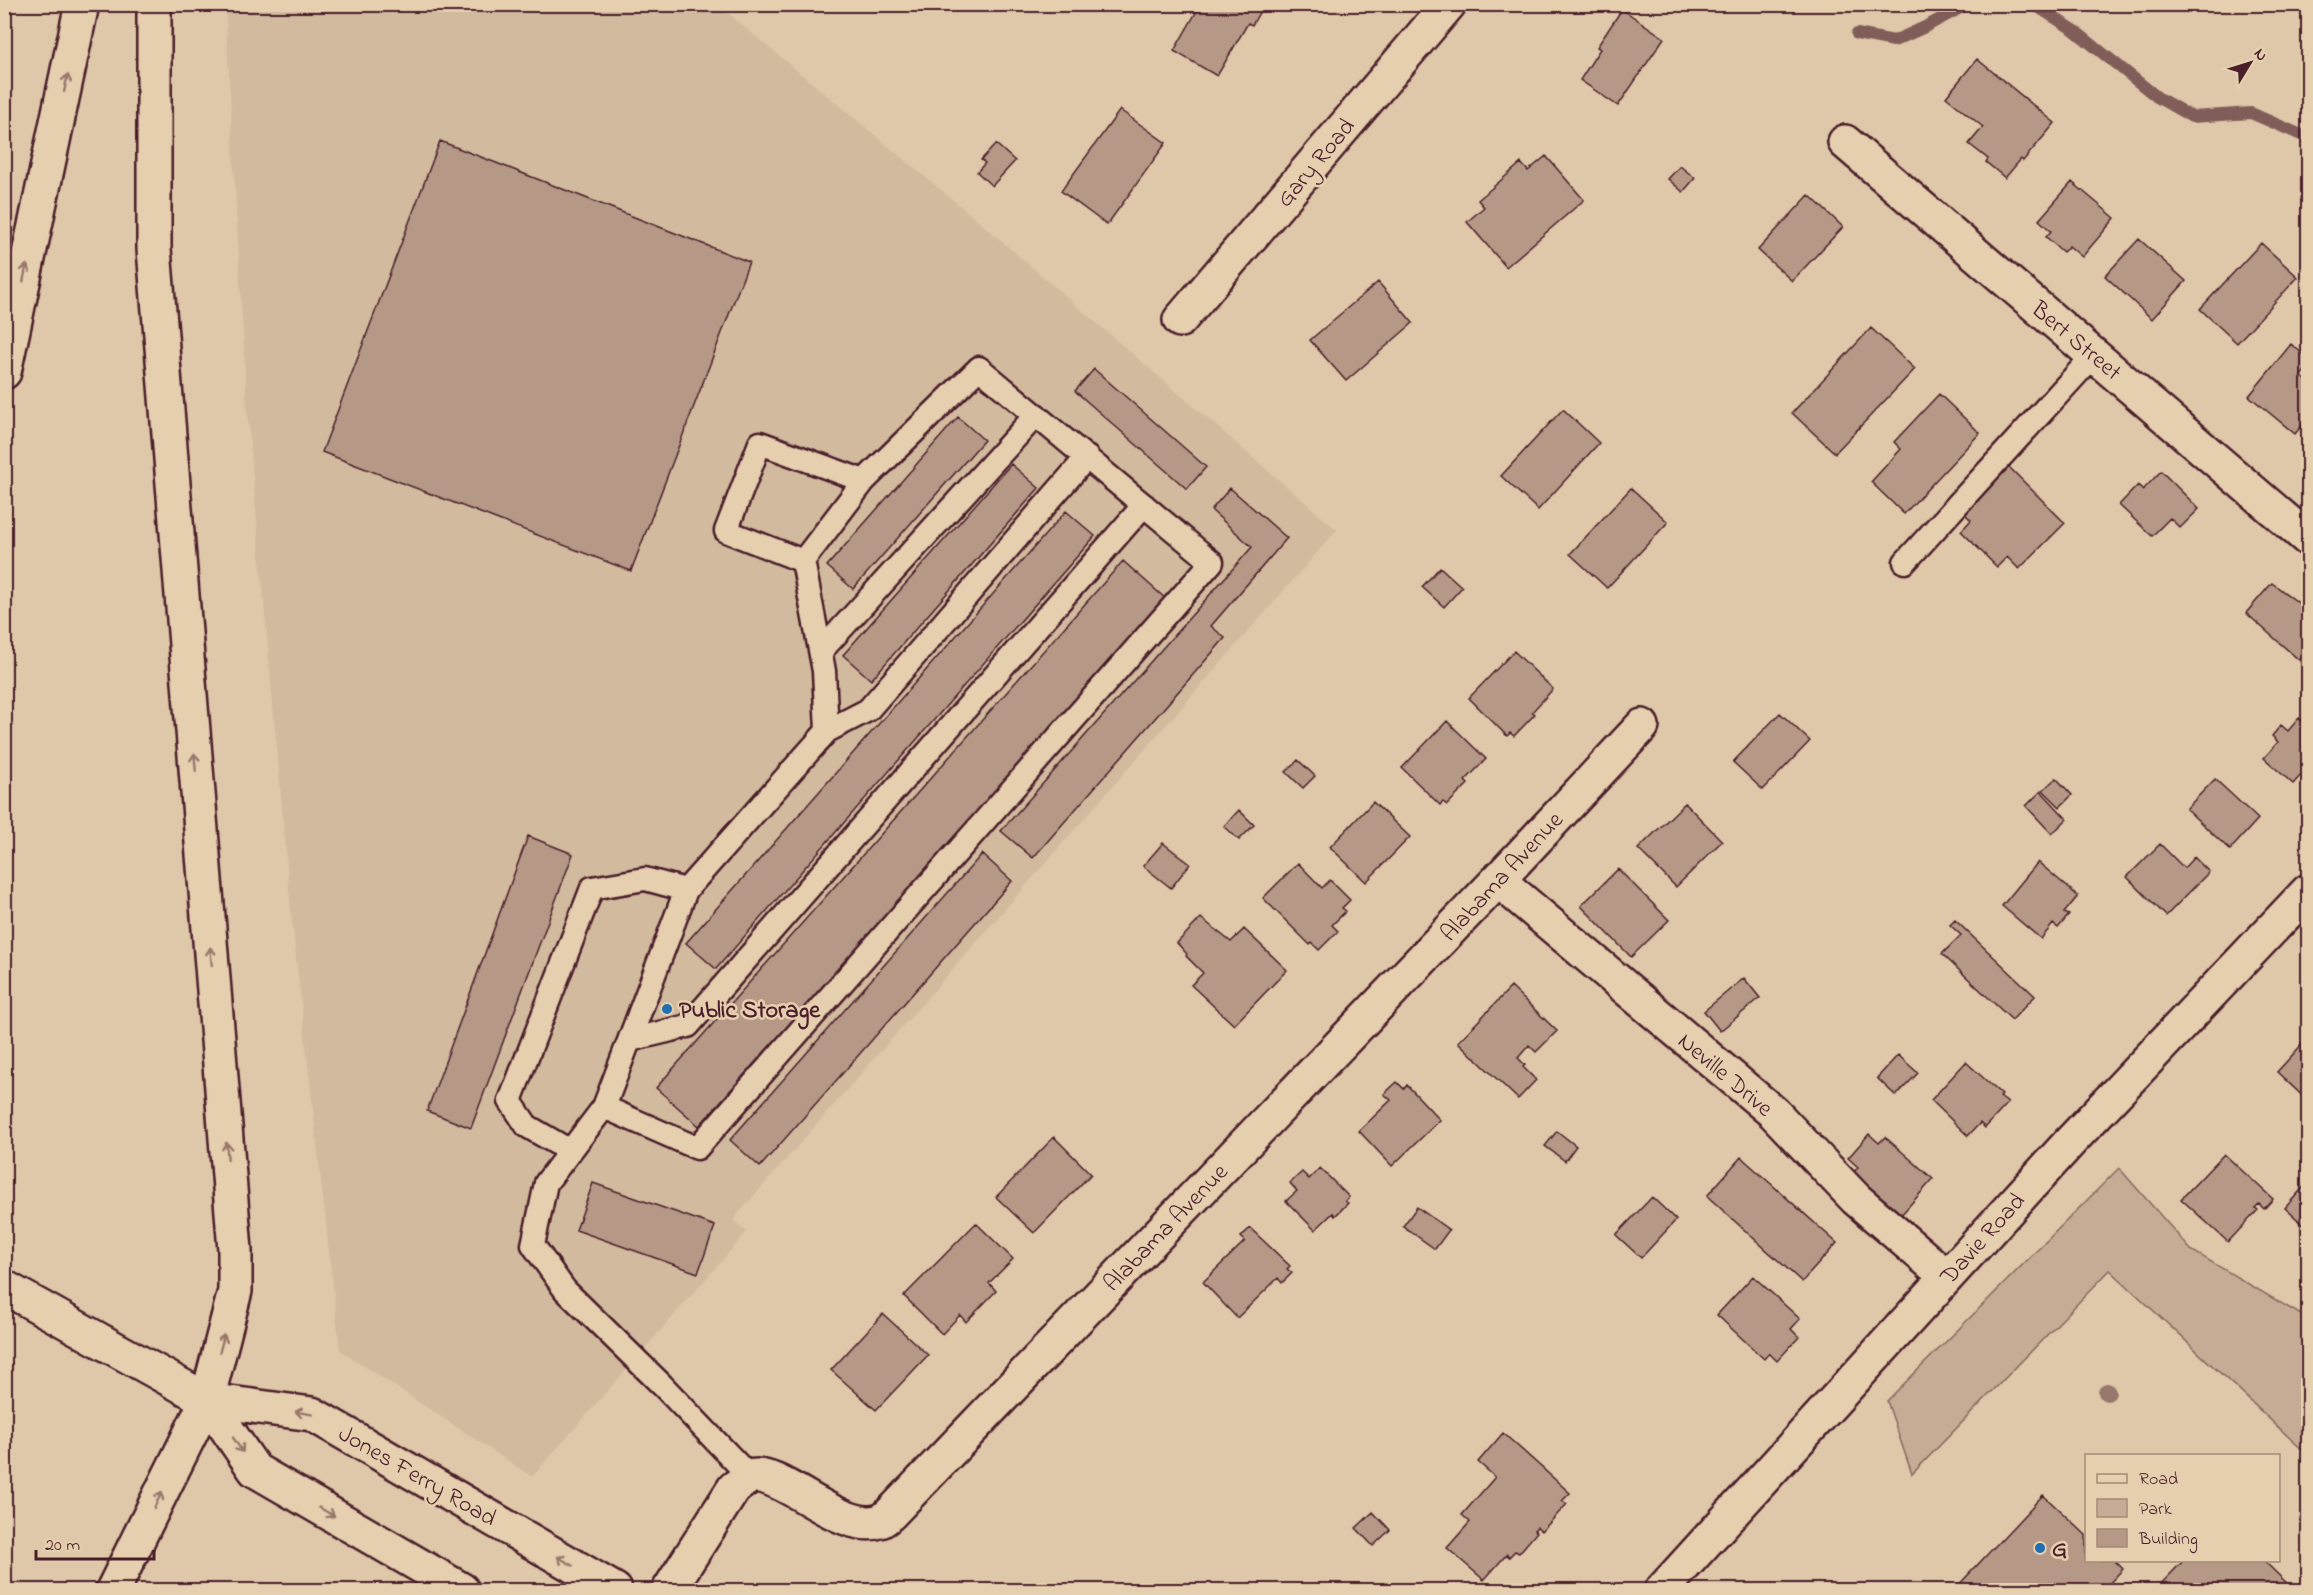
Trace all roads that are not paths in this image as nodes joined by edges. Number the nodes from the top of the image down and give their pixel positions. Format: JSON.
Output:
{"nodes":[{"id":1,"x":82,"y":4,"type":"edge"},
{"id":2,"x":154,"y":4,"type":"edge"},
{"id":3,"x":1449,"y":4,"type":"edge"},
{"id":4,"x":1845,"y":142,"type":"dead end"},
{"id":5,"x":1180,"y":320,"type":"dead end"},
{"id":6,"x":2094,"y":355,"type":"junction"},
{"id":7,"x":4,"y":372,"type":"edge"},
{"id":8,"x":1036,"y":415,"type":"junction"},
{"id":9,"x":1087,"y":457,"type":"junction"},
{"id":10,"x":864,"y":481,"type":"junction"},
{"id":11,"x":1144,"y":506,"type":"junction"},
{"id":12,"x":2308,"y":539,"type":"edge"},
{"id":13,"x":803,"y":561,"type":"junction"},
{"id":14,"x":1905,"y":562,"type":"dead end"},
{"id":15,"x":821,"y":651,"type":"junction"},
{"id":16,"x":1642,"y":726,"type":"dead end"},
{"id":17,"x":827,"y":732,"type":"junction"},
{"id":18,"x":1498,"y":880,"type":"junction"},
{"id":19,"x":686,"y":890,"type":"junction"},
{"id":20,"x":2308,"y":891,"type":"edge"},
{"id":21,"x":630,"y":1040,"type":"junction"},
{"id":22,"x":604,"y":1107,"type":"junction"},
{"id":23,"x":570,"y":1151,"type":"junction"},
{"id":24,"x":1947,"y":1277,"type":"junction"},
{"id":25,"x":4,"y":1287,"type":"edge"},
{"id":26,"x":207,"y":1400,"type":"junction"},
{"id":27,"x":750,"y":1477,"type":"junction"},
{"id":28,"x":113,"y":1590,"type":"edge"},
{"id":29,"x":462,"y":1590,"type":"edge"},
{"id":30,"x":615,"y":1590,"type":"edge"},
{"id":31,"x":669,"y":1590,"type":"edge"},
{"id":32,"x":1662,"y":1590,"type":"edge"}],
"edges":[{"from":7,"to":1,"type":"main road","one_way":true},
{"from":26,"to":2,"type":"main road","one_way":true},
{"from":3,"to":5,"type":"main road","name":"Gary Road"},
{"from":4,"to":6,"type":"main road","name":"Bert Street"},
{"from":6,"to":12,"type":"main road","name":"Bert Street"},
{"from":6,"to":14,"type":"lane"},
{"from":8,"to":9,"type":"lane"},
{"from":8,"to":10,"type":"lane"},
{"from":8,"to":15,"type":"lane"},
{"from":9,"to":11,"type":"lane"},
{"from":9,"to":17,"type":"lane"},
{"from":10,"to":13,"type":"lane"},
{"from":10,"to":13,"type":"lane"},
{"from":11,"to":21,"type":"lane"},
{"from":11,"to":22,"type":"lane"},
{"from":13,"to":15,"type":"lane"},
{"from":15,"to":17,"type":"lane"},
{"from":16,"to":18,"type":"main road","name":"Alabama Avenue"},
{"from":17,"to":19,"type":"lane"},
{"from":18,"to":24,"type":"main road","name":"Neville Drive"},
{"from":18,"to":27,"type":"main road","name":"Alabama Avenue"},
{"from":19,"to":21,"type":"lane"},
{"from":19,"to":23,"type":"lane"},
{"from":20,"to":24,"type":"main road","name":"Davie Road"},
{"from":21,"to":22,"type":"lane"},
{"from":22,"to":23,"type":"lane"},
{"from":23,"to":27,"type":"lane"},
{"from":24,"to":32,"type":"main road","name":"Davie Road"},
{"from":25,"to":26,"type":"main road","name":"Jones Ferry Road"},
{"from":28,"to":26,"type":"main road","one_way":true},
{"from":26,"to":29,"type":"main road","name":"Jones Ferry Road","one_way":true},
{"from":30,"to":26,"type":"main road","name":"Jones Ferry Road","one_way":true},
{"from":27,"to":31,"type":"main road"}]}
